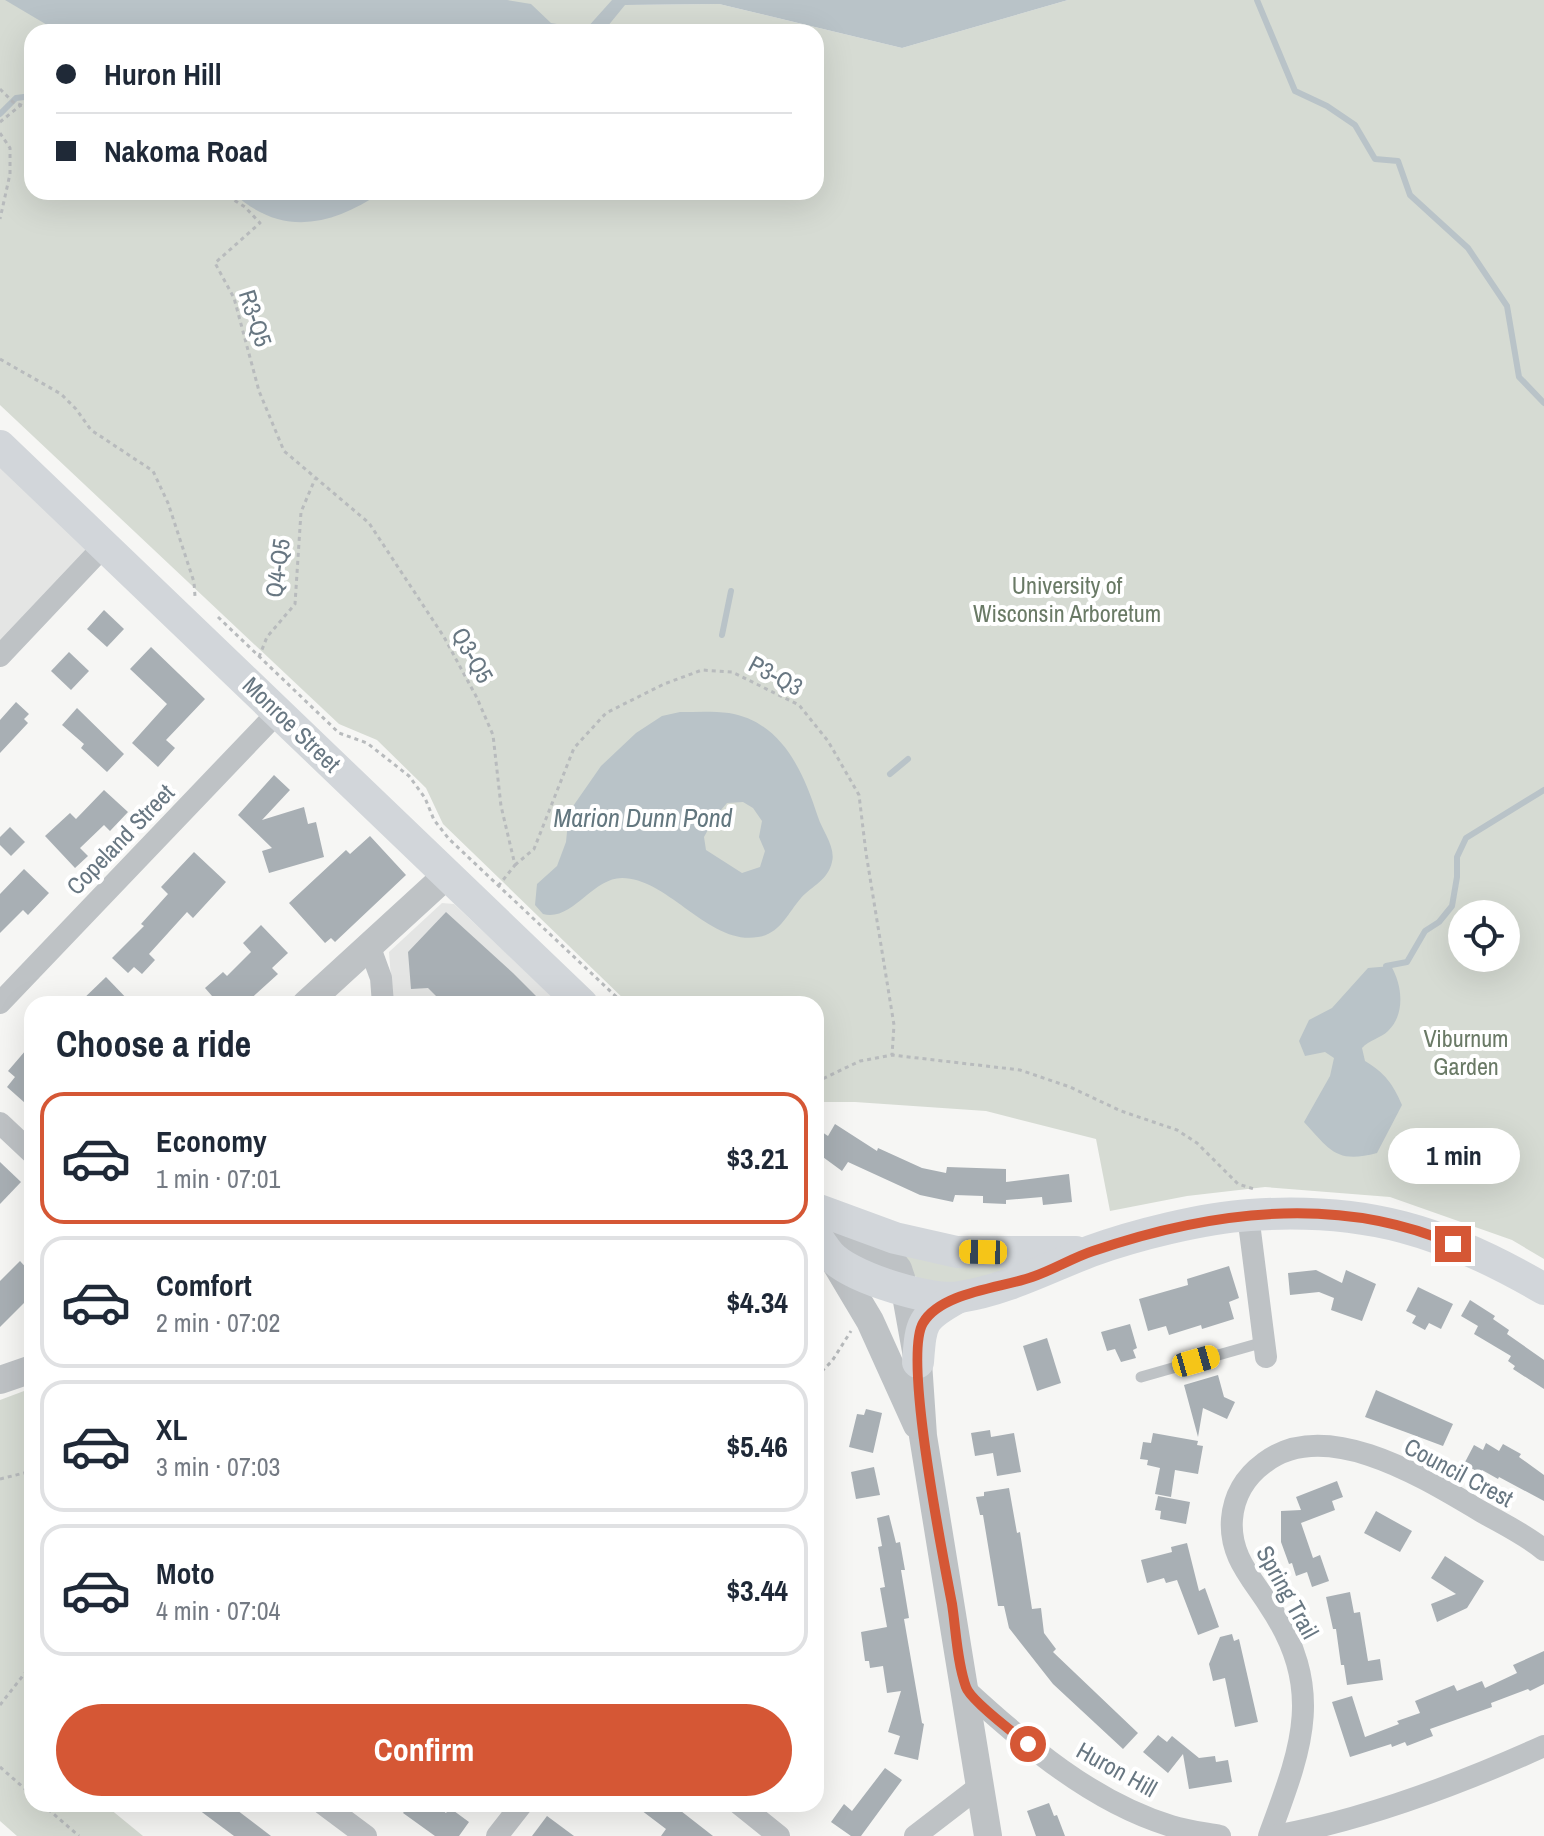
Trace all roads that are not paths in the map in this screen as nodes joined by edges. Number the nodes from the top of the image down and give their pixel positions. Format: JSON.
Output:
{"nodes":[{"id":1,"x":0,"y":446,"type":"edge"},
{"id":2,"x":104,"y":546,"type":"junction"},
{"id":3,"x":0,"y":656,"type":"edge"},
{"id":4,"x":279,"y":711,"type":"junction"},
{"id":5,"x":448,"y":874,"type":"junction"},
{"id":6,"x":369,"y":945,"type":"junction"},
{"id":7,"x":315,"y":996,"type":"edge"},
{"id":8,"x":382,"y":996,"type":"edge"},
{"id":9,"x":574,"y":996,"type":"edge"},
{"id":10,"x":0,"y":1003,"type":"edge"},
{"id":11,"x":0,"y":1123,"type":"edge"},
{"id":12,"x":24,"y":1146,"type":"edge"},
{"id":13,"x":1248,"y":1215,"type":"junction"},
{"id":14,"x":824,"y":1228,"type":"edge"},
{"id":15,"x":824,"y":1229,"type":"edge"},
{"id":16,"x":824,"y":1231,"type":"edge"},
{"id":17,"x":824,"y":1234,"type":"edge"},
{"id":18,"x":1092,"y":1251,"type":"junction"},
{"id":19,"x":1544,"y":1289,"type":"edge"},
{"id":20,"x":905,"y":1290,"type":"junction"},
{"id":21,"x":957,"y":1298,"type":"junction"},
{"id":22,"x":1265,"y":1350,"type":"joint"},
{"id":23,"x":918,"y":1362,"type":"junction"},
{"id":24,"x":24,"y":1372,"type":"edge"},
{"id":25,"x":1141,"y":1377,"type":"dead end"},
{"id":26,"x":0,"y":1380,"type":"edge"},
{"id":27,"x":923,"y":1436,"type":"junction"},
{"id":28,"x":1297,"y":1447,"type":"joint"},
{"id":29,"x":1544,"y":1550,"type":"edge"},
{"id":30,"x":966,"y":1690,"type":"junction"},
{"id":31,"x":1544,"y":1746,"type":"edge"},
{"id":32,"x":980,"y":1786,"type":"junction"},
{"id":33,"x":334,"y":1812,"type":"edge"},
{"id":34,"x":516,"y":1812,"type":"edge"},
{"id":35,"x":749,"y":1812,"type":"edge"},
{"id":36,"x":366,"y":1836,"type":"edge"},
{"id":37,"x":497,"y":1836,"type":"edge"},
{"id":38,"x":779,"y":1836,"type":"edge"},
{"id":39,"x":915,"y":1836,"type":"edge"},
{"id":40,"x":988,"y":1836,"type":"edge"},
{"id":41,"x":1220,"y":1836,"type":"edge"},
{"id":42,"x":1272,"y":1836,"type":"edge"}],
"edges":[{"from":1,"to":2,"type":"main road","name":"Monroe Street"},
{"from":2,"to":3,"type":"street"},
{"from":2,"to":4,"type":"main road","name":"Monroe Street"},
{"from":4,"to":5,"type":"main road","name":"Monroe Street"},
{"from":4,"to":10,"type":"street","name":"Copeland Street"},
{"from":5,"to":6,"type":"street"},
{"from":5,"to":9,"type":"main road","name":"Monroe Street"},
{"from":6,"to":7,"type":"street"},
{"from":6,"to":8,"type":"street"},
{"from":11,"to":12,"type":"street"},
{"from":13,"to":18,"type":"main road"},
{"from":13,"to":19,"type":"main road"},
{"from":13,"to":22,"type":"street"},
{"from":14,"to":18,"type":"main road"},
{"from":15,"to":20,"type":"street"},
{"from":16,"to":20,"type":"main road"},
{"from":17,"to":27,"type":"street"},
{"from":18,"to":21,"type":"main road"},
{"from":20,"to":21,"type":"main road"},
{"from":20,"to":23,"type":"street"},
{"from":21,"to":23,"type":"main road"},
{"from":22,"to":25,"type":"lane"},
{"from":23,"to":27,"type":"street"},
{"from":24,"to":26,"type":"street"},
{"from":27,"to":30,"type":"street"},
{"from":28,"to":29,"type":"street","name":"Council Crest"},
{"from":28,"to":42,"type":"street","name":"Spring Trail"},
{"from":30,"to":32,"type":"street"},
{"from":30,"to":41,"type":"street","name":"Huron Hill"},
{"from":31,"to":42,"type":"street"},
{"from":32,"to":39,"type":"street"},
{"from":32,"to":40,"type":"street"},
{"from":33,"to":36,"type":"street"},
{"from":34,"to":37,"type":"street"},
{"from":35,"to":38,"type":"street"}]}
